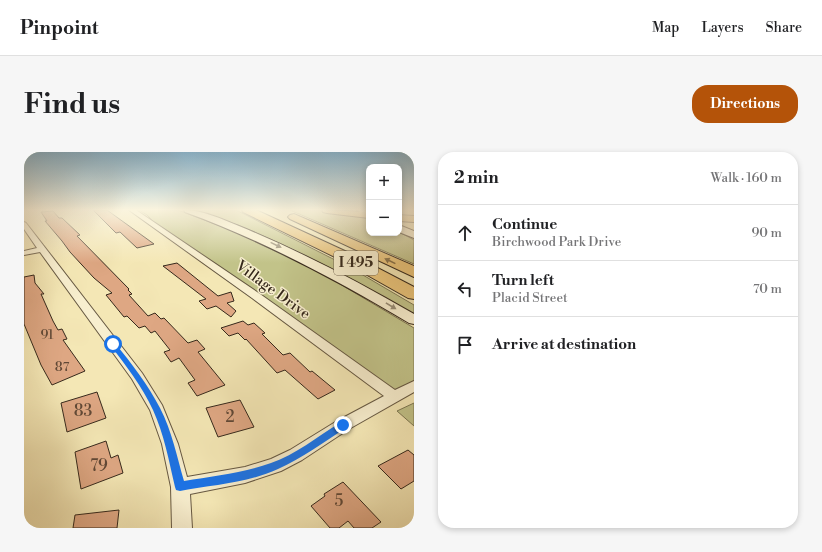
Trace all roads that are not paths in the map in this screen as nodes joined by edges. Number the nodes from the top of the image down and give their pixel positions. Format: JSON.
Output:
{"nodes":[{"id":1,"x":27,"y":228,"type":"edge"},
{"id":2,"x":157,"y":228,"type":"edge"},
{"id":3,"x":236,"y":228,"type":"edge"},
{"id":4,"x":284,"y":228,"type":"edge"},
{"id":5,"x":318,"y":228,"type":"edge"},
{"id":6,"x":402,"y":229,"type":"edge"},
{"id":7,"x":414,"y":235,"type":"edge"},
{"id":8,"x":42,"y":249,"type":"junction"},
{"id":9,"x":24,"y":253,"type":"edge"},
{"id":10,"x":414,"y":272,"type":"edge"},
{"id":11,"x":414,"y":294,"type":"edge"},
{"id":12,"x":414,"y":320,"type":"edge"},
{"id":13,"x":414,"y":386,"type":"edge"},
{"id":14,"x":395,"y":397,"type":"junction"},
{"id":15,"x":180,"y":487,"type":"junction"},
{"id":16,"x":182,"y":528,"type":"edge"}],
"edges":[{"from":1,"to":8,"type":"street"},
{"from":2,"to":14,"type":"street","name":"Village Drive"},
{"from":3,"to":12,"type":"main road","one_way":true},
{"from":4,"to":11,"type":"highway","number":"I 495"},
{"from":10,"to":5,"type":"highway","number":"I 495","one_way":true},
{"from":6,"to":7,"type":"main road"},
{"from":8,"to":9,"type":"street"},
{"from":8,"to":15,"type":"street"},
{"from":13,"to":14,"type":"street"},
{"from":14,"to":15,"type":"street"},
{"from":15,"to":16,"type":"street"}]}
